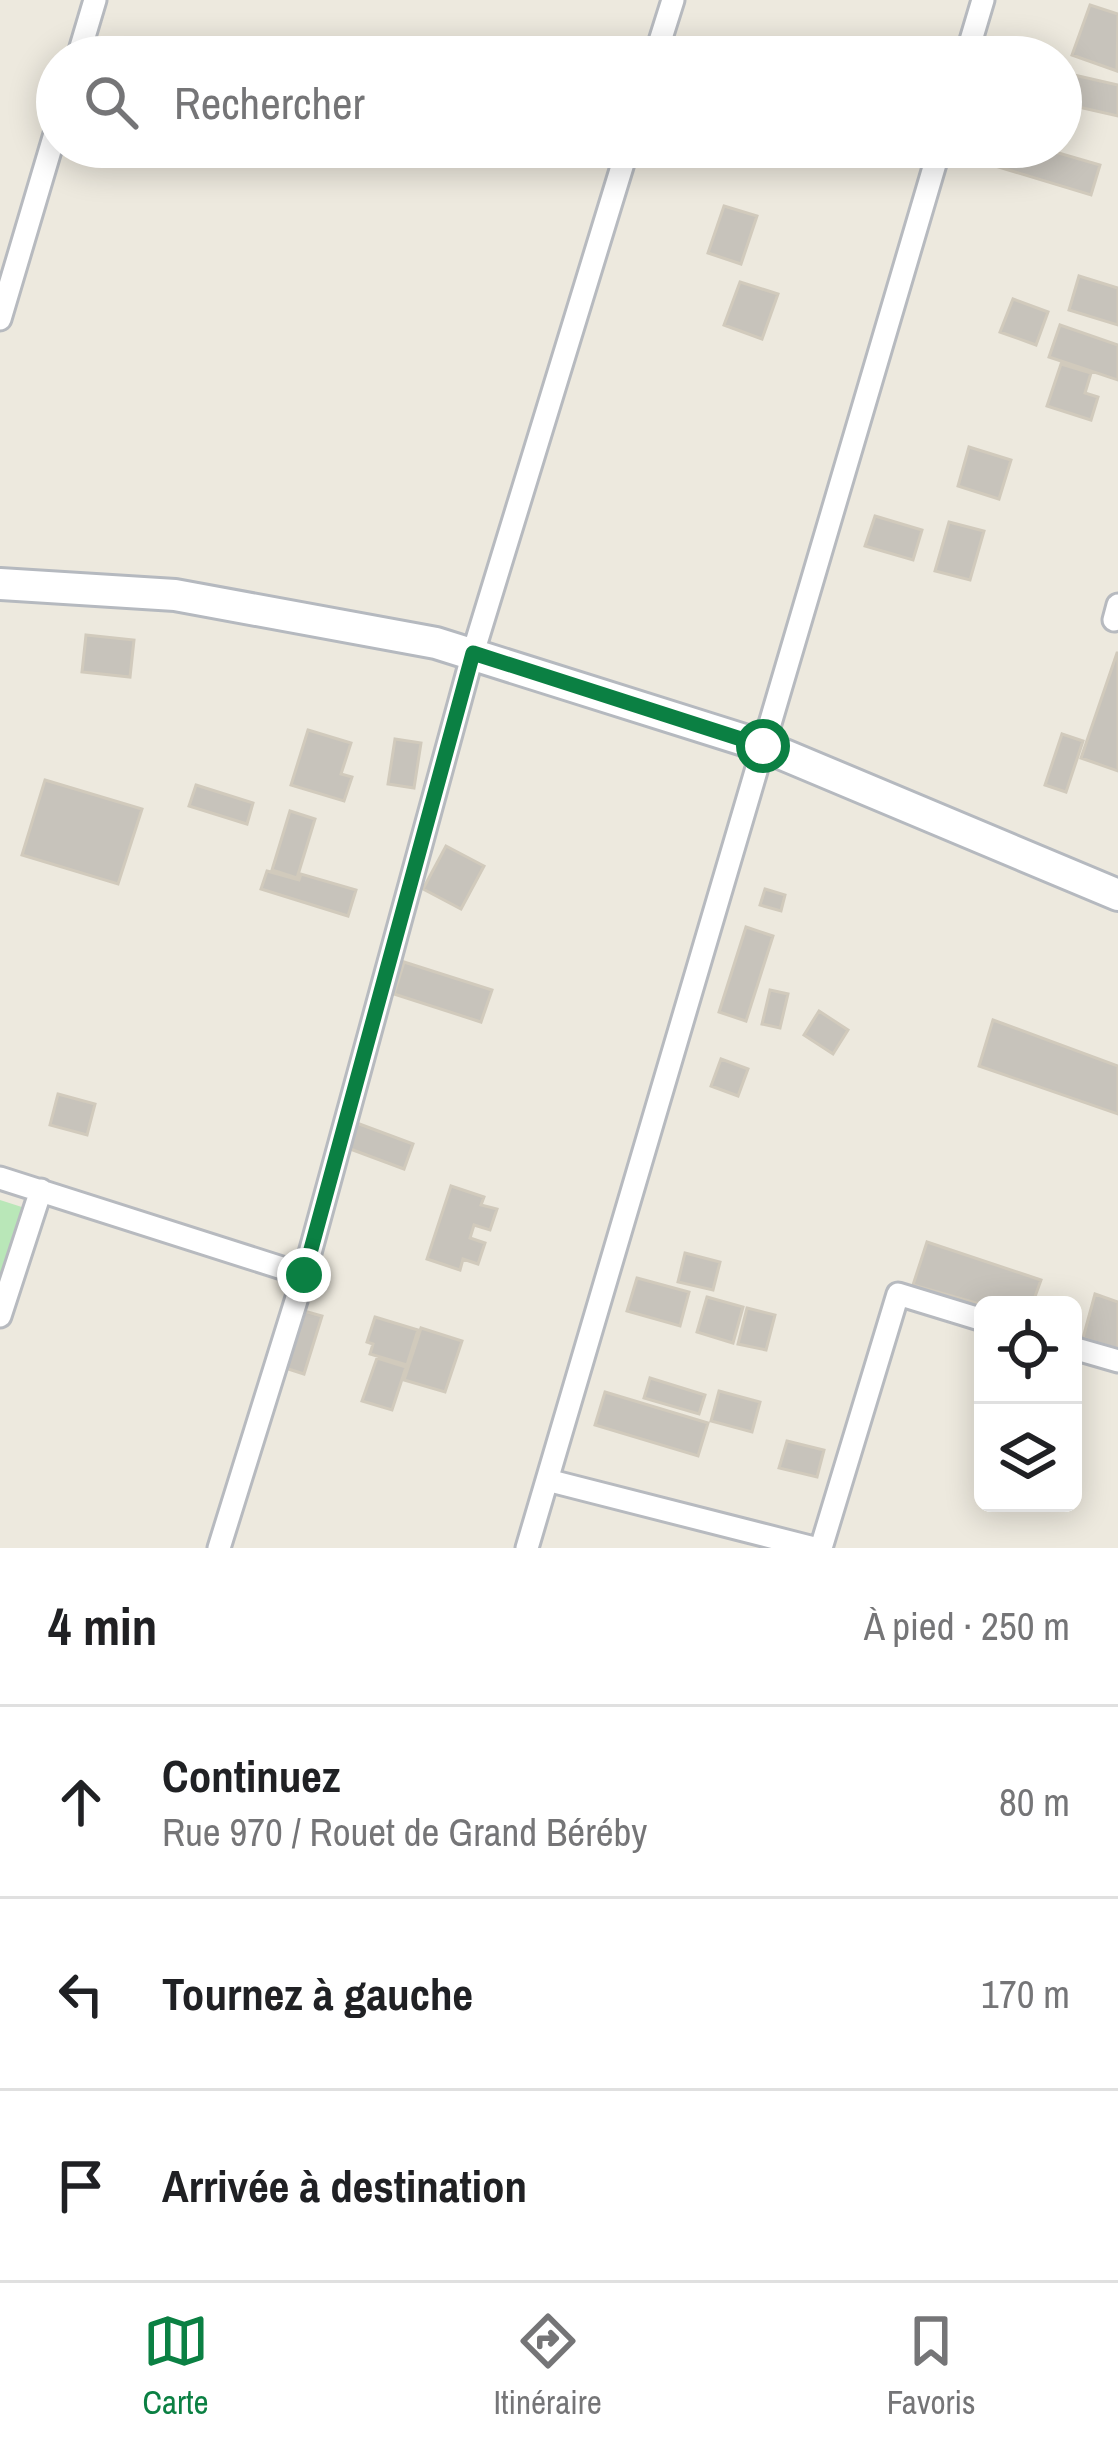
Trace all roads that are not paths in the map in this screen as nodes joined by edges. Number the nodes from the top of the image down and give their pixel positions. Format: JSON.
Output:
{"nodes":[{"id":1,"x":95,"y":0,"type":"edge"},
{"id":2,"x":673,"y":0,"type":"edge"},
{"id":3,"x":983,"y":0,"type":"edge"},
{"id":4,"x":84,"y":36,"type":"edge"},
{"id":5,"x":662,"y":36,"type":"edge"},
{"id":6,"x":972,"y":36,"type":"edge"},
{"id":7,"x":45,"y":168,"type":"edge"},
{"id":8,"x":622,"y":168,"type":"edge"},
{"id":9,"x":934,"y":168,"type":"edge"},
{"id":10,"x":0,"y":319,"type":"edge"},
{"id":11,"x":0,"y":584,"type":"edge"},
{"id":12,"x":473,"y":653,"type":"junction"},
{"id":13,"x":763,"y":746,"type":"junction"},
{"id":14,"x":1118,"y":895,"type":"edge"},
{"id":15,"x":0,"y":1178,"type":"edge"},
{"id":16,"x":41,"y":1190,"type":"junction"},
{"id":17,"x":304,"y":1275,"type":"junction"},
{"id":18,"x":0,"y":1316,"type":"edge"},
{"id":19,"x":974,"y":1317,"type":"edge"},
{"id":20,"x":1082,"y":1351,"type":"edge"},
{"id":21,"x":1118,"y":1361,"type":"edge"},
{"id":22,"x":547,"y":1480,"type":"junction"},
{"id":23,"x":219,"y":1548,"type":"edge"},
{"id":24,"x":527,"y":1548,"type":"edge"},
{"id":25,"x":818,"y":1548,"type":"edge"}],
"edges":[{"from":1,"to":4,"type":"street"},
{"from":2,"to":5,"type":"street"},
{"from":3,"to":6,"type":"street"},
{"from":7,"to":10,"type":"street"},
{"from":8,"to":12,"type":"street"},
{"from":9,"to":13,"type":"street"},
{"from":11,"to":12,"type":"main road"},
{"from":12,"to":13,"type":"main road"},
{"from":12,"to":17,"type":"street"},
{"from":13,"to":14,"type":"main road"},
{"from":13,"to":22,"type":"street"},
{"from":15,"to":16,"type":"street"},
{"from":16,"to":17,"type":"street"},
{"from":16,"to":18,"type":"street"},
{"from":17,"to":23,"type":"street"},
{"from":19,"to":25,"type":"street"},
{"from":20,"to":21,"type":"street"},
{"from":22,"to":24,"type":"street"},
{"from":22,"to":25,"type":"street"}]}
